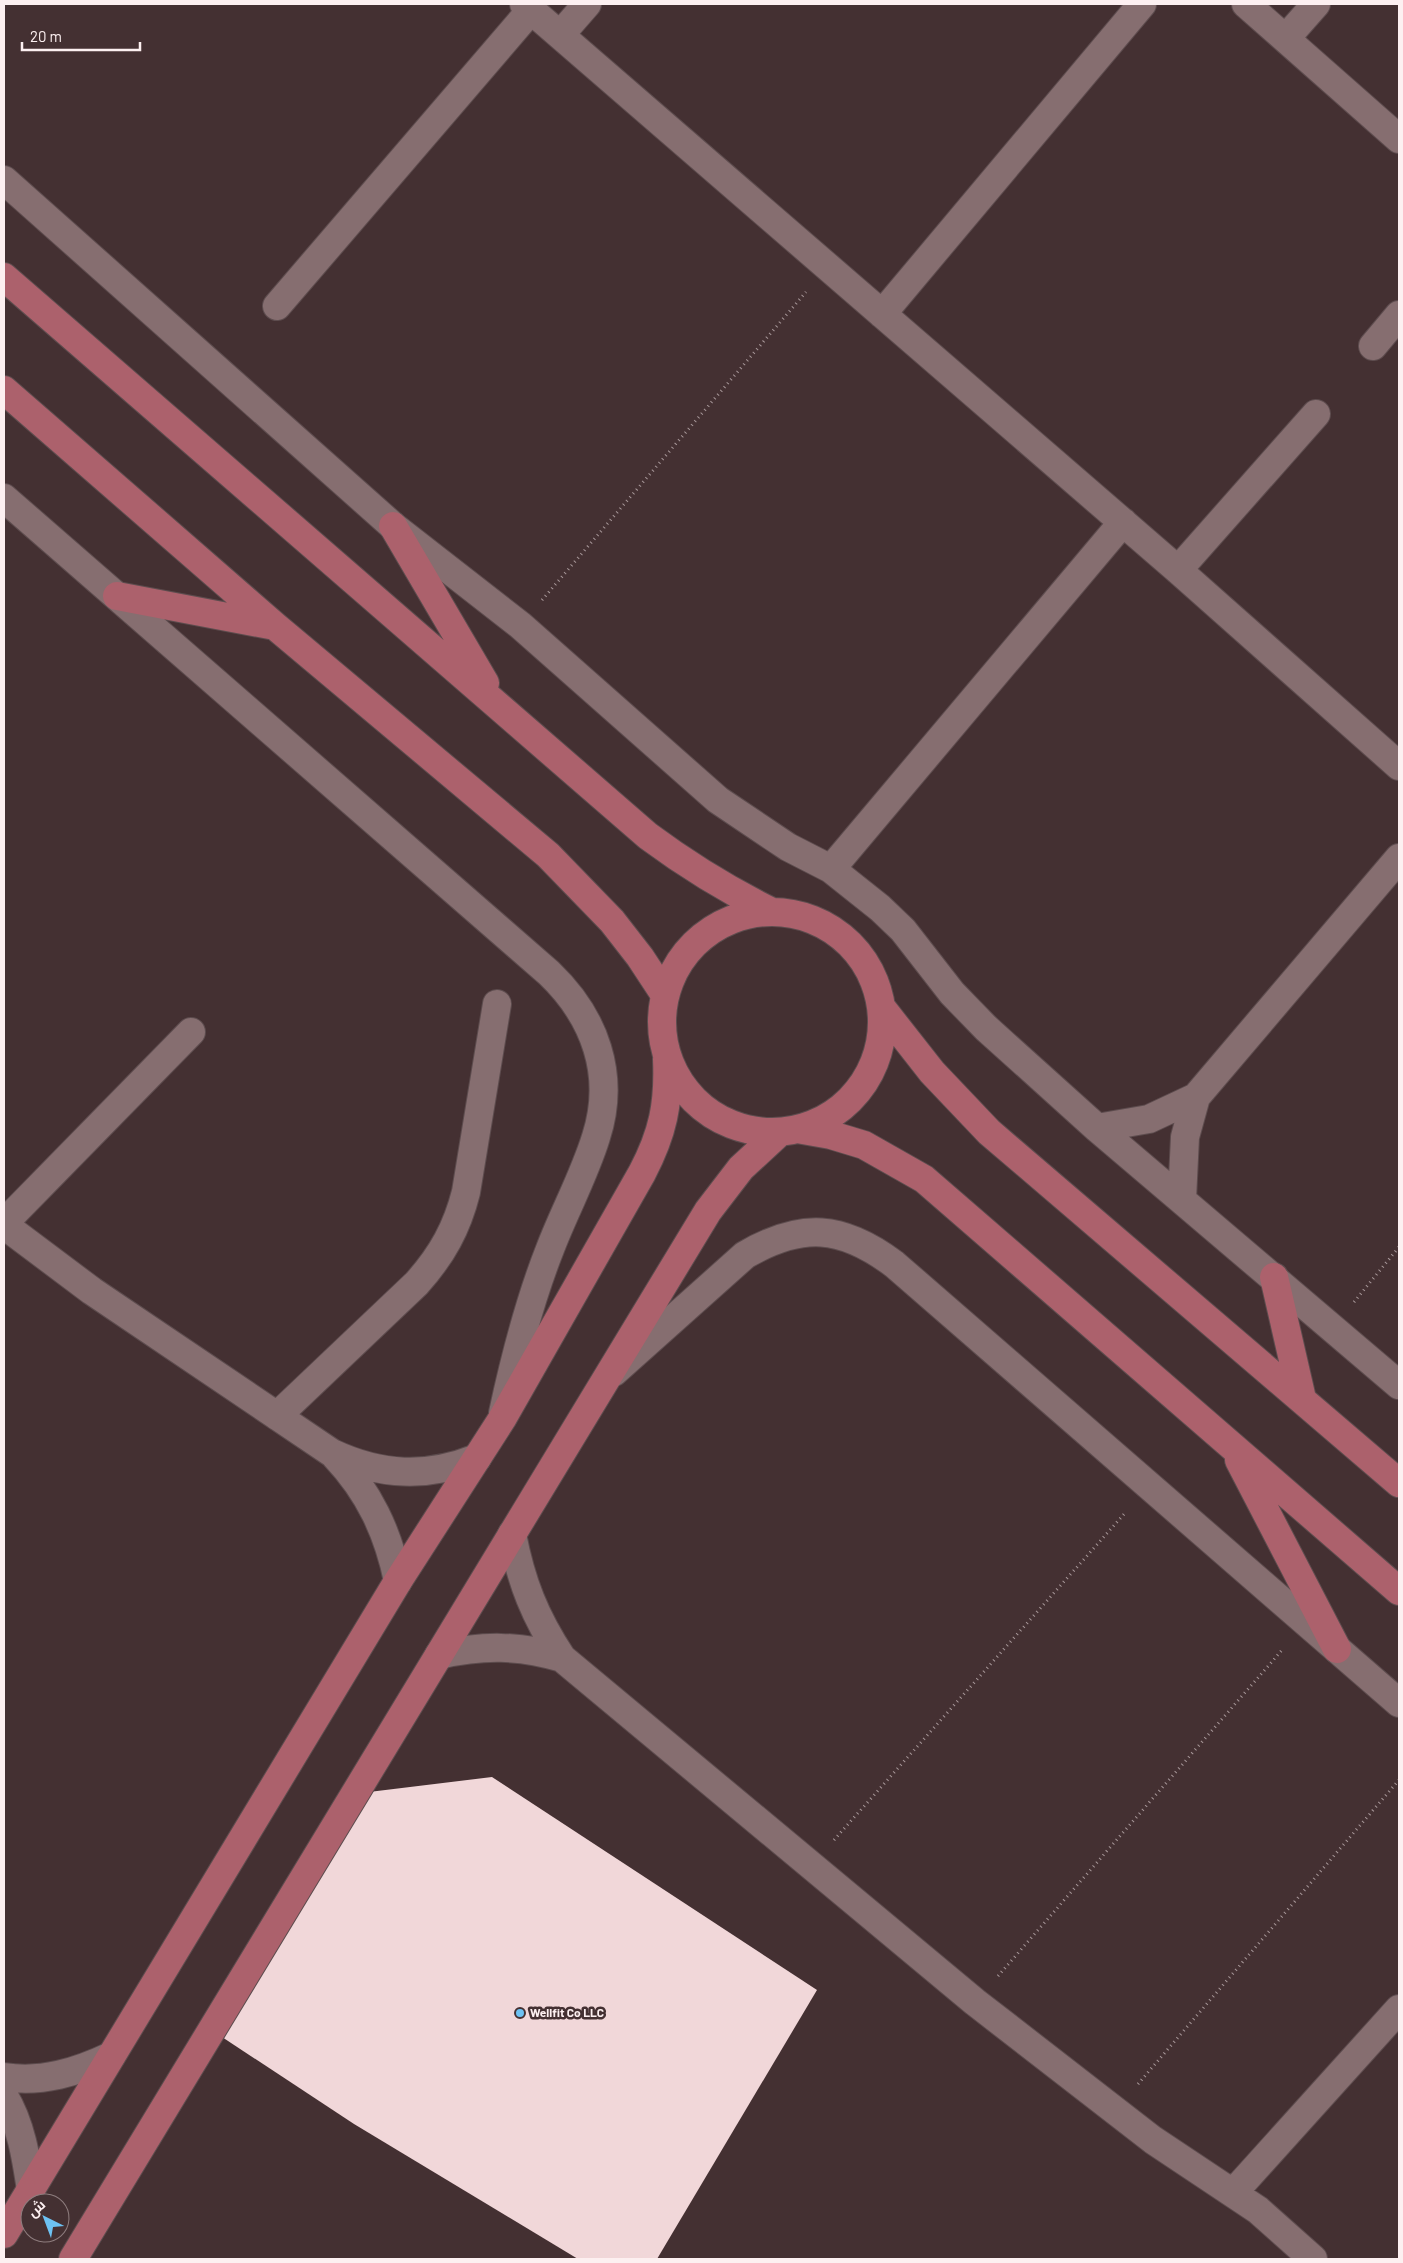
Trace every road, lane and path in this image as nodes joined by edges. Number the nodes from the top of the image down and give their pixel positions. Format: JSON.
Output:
{"nodes":[{"id":1,"x":587,"y":4,"type":"edge"},
{"id":2,"x":1142,"y":4,"type":"edge"},
{"id":3,"x":1246,"y":4,"type":"edge"},
{"id":4,"x":1316,"y":4,"type":"edge"},
{"id":5,"x":527,"y":7,"type":"edge"},
{"id":6,"x":560,"y":36,"type":"junction"},
{"id":7,"x":1286,"y":38,"type":"junction"},
{"id":8,"x":1399,"y":139,"type":"edge"},
{"id":9,"x":4,"y":180,"type":"edge"},
{"id":10,"x":828,"y":267,"type":"junction"},
{"id":11,"x":4,"y":276,"type":"edge"},
{"id":12,"x":277,"y":306,"type":"dead end"},
{"id":13,"x":882,"y":314,"type":"junction"},
{"id":14,"x":1399,"y":315,"type":"edge"},
{"id":15,"x":1373,"y":346,"type":"dead end"},
{"id":16,"x":4,"y":390,"type":"edge"},
{"id":17,"x":1316,"y":414,"type":"dead end"},
{"id":18,"x":4,"y":498,"type":"edge"},
{"id":19,"x":1123,"y":522,"type":"junction"},
{"id":20,"x":393,"y":526,"type":"junction"},
{"id":21,"x":1178,"y":570,"type":"junction"},
{"id":22,"x":117,"y":596,"type":"junction"},
{"id":23,"x":520,"y":625,"type":"junction"},
{"id":24,"x":275,"y":626,"type":"junction"},
{"id":25,"x":496,"y":702,"type":"junction"},
{"id":26,"x":1399,"y":766,"type":"edge"},
{"id":27,"x":1399,"y":858,"type":"edge"},
{"id":28,"x":831,"y":869,"type":"junction"},
{"id":29,"x":770,"y":911,"type":"junction"},
{"id":30,"x":665,"y":995,"type":"junction"},
{"id":31,"x":497,"y":1004,"type":"dead end"},
{"id":32,"x":881,"y":1007,"type":"junction"},
{"id":33,"x":191,"y":1032,"type":"dead end"},
{"id":34,"x":667,"y":1059,"type":"junction"},
{"id":35,"x":1196,"y":1097,"type":"junction"},
{"id":36,"x":1097,"y":1128,"type":"junction"},
{"id":37,"x":789,"y":1130,"type":"junction"},
{"id":38,"x":1182,"y":1199,"type":"junction"},
{"id":39,"x":4,"y":1224,"type":"edge"},
{"id":40,"x":1399,"y":1247,"type":"edge"},
{"id":41,"x":1274,"y":1277,"type":"junction"},
{"id":42,"x":1333,"y":1327,"type":"junction"},
{"id":43,"x":604,"y":1382,"type":"junction"},
{"id":44,"x":1399,"y":1385,"type":"edge"},
{"id":45,"x":1302,"y":1399,"type":"junction"},
{"id":46,"x":277,"y":1416,"type":"junction"},
{"id":47,"x":502,"y":1419,"type":"junction"},
{"id":48,"x":1232,"y":1447,"type":"junction"},
{"id":49,"x":332,"y":1453,"type":"junction"},
{"id":50,"x":476,"y":1458,"type":"junction"},
{"id":51,"x":1399,"y":1483,"type":"edge"},
{"id":52,"x":1149,"y":1485,"type":"junction"},
{"id":53,"x":512,"y":1534,"type":"junction"},
{"id":54,"x":398,"y":1580,"type":"junction"},
{"id":55,"x":1399,"y":1591,"type":"edge"},
{"id":56,"x":1307,"y":1622,"type":"junction"},
{"id":57,"x":1337,"y":1649,"type":"junction"},
{"id":58,"x":439,"y":1655,"type":"junction"},
{"id":59,"x":562,"y":1658,"type":"junction"},
{"id":60,"x":1399,"y":1703,"type":"edge"},
{"id":61,"x":1399,"y":1780,"type":"edge"},
{"id":62,"x":811,"y":1866,"type":"junction"},
{"id":63,"x":975,"y":2002,"type":"junction"},
{"id":64,"x":1399,"y":2009,"type":"edge"},
{"id":65,"x":111,"y":2056,"type":"junction"},
{"id":66,"x":4,"y":2077,"type":"edge"},
{"id":67,"x":4,"y":2096,"type":"edge"},
{"id":68,"x":1114,"y":2111,"type":"junction"},
{"id":69,"x":31,"y":2190,"type":"junction"},
{"id":70,"x":1233,"y":2193,"type":"junction"},
{"id":71,"x":4,"y":2234,"type":"edge"},
{"id":72,"x":73,"y":2259,"type":"edge"},
{"id":73,"x":1313,"y":2259,"type":"edge"}],
"edges":[{"from":1,"to":6,"type":"street"},
{"from":2,"to":13,"type":"street"},
{"from":3,"to":7,"type":"street"},
{"from":4,"to":7,"type":"street"},
{"from":5,"to":6,"type":"street"},
{"from":5,"to":12,"type":"street"},
{"from":6,"to":10,"type":"street"},
{"from":7,"to":8,"type":"street"},
{"from":9,"to":20,"type":"street"},
{"from":10,"to":13,"type":"street"},
{"from":10,"to":23,"type":"path"},
{"from":11,"to":25,"type":"main road"},
{"from":13,"to":19,"type":"street"},
{"from":14,"to":15,"type":"street"},
{"from":16,"to":24,"type":"main road"},
{"from":17,"to":21,"type":"street"},
{"from":18,"to":22,"type":"street"},
{"from":19,"to":21,"type":"street"},
{"from":19,"to":28,"type":"street"},
{"from":20,"to":23,"type":"street"},
{"from":20,"to":25,"type":"main road"},
{"from":21,"to":26,"type":"street"},
{"from":22,"to":24,"type":"main road"},
{"from":22,"to":47,"type":"street"},
{"from":23,"to":28,"type":"street"},
{"from":24,"to":30,"type":"main road"},
{"from":25,"to":29,"type":"main road"},
{"from":27,"to":35,"type":"street"},
{"from":28,"to":36,"type":"street"},
{"from":29,"to":30,"type":"main road"},
{"from":29,"to":32,"type":"main road"},
{"from":30,"to":34,"type":"main road"},
{"from":31,"to":46,"type":"street"},
{"from":32,"to":37,"type":"main road"},
{"from":32,"to":45,"type":"main road"},
{"from":33,"to":39,"type":"street"},
{"from":34,"to":37,"type":"main road"},
{"from":34,"to":47,"type":"main road"},
{"from":35,"to":36,"type":"street"},
{"from":35,"to":38,"type":"street"},
{"from":36,"to":38,"type":"street"},
{"from":37,"to":43,"type":"main road"},
{"from":37,"to":48,"type":"main road"},
{"from":38,"to":41,"type":"street"},
{"from":39,"to":46,"type":"street"},
{"from":40,"to":42,"type":"path"},
{"from":41,"to":42,"type":"street"},
{"from":41,"to":45,"type":"main road"},
{"from":42,"to":44,"type":"street"},
{"from":43,"to":52,"type":"street"},
{"from":43,"to":53,"type":"main road"},
{"from":45,"to":51,"type":"main road"},
{"from":46,"to":49,"type":"street"},
{"from":47,"to":50,"type":"main road"},
{"from":48,"to":55,"type":"main road"},
{"from":48,"to":57,"type":"main road"},
{"from":49,"to":50,"type":"street"},
{"from":49,"to":54,"type":"street"},
{"from":50,"to":54,"type":"main road"},
{"from":52,"to":56,"type":"street"},
{"from":52,"to":62,"type":"path"},
{"from":53,"to":58,"type":"main road"},
{"from":53,"to":59,"type":"street"},
{"from":54,"to":65,"type":"main road"},
{"from":56,"to":57,"type":"street"},
{"from":56,"to":63,"type":"path"},
{"from":57,"to":60,"type":"street"},
{"from":58,"to":59,"type":"street"},
{"from":58,"to":72,"type":"main road"},
{"from":59,"to":62,"type":"street"},
{"from":61,"to":68,"type":"path"},
{"from":62,"to":63,"type":"street"},
{"from":63,"to":68,"type":"street"},
{"from":64,"to":70,"type":"street"},
{"from":65,"to":66,"type":"street"},
{"from":65,"to":69,"type":"main road"},
{"from":67,"to":69,"type":"street"},
{"from":68,"to":70,"type":"street"},
{"from":69,"to":71,"type":"main road"},
{"from":70,"to":73,"type":"street"}]}
